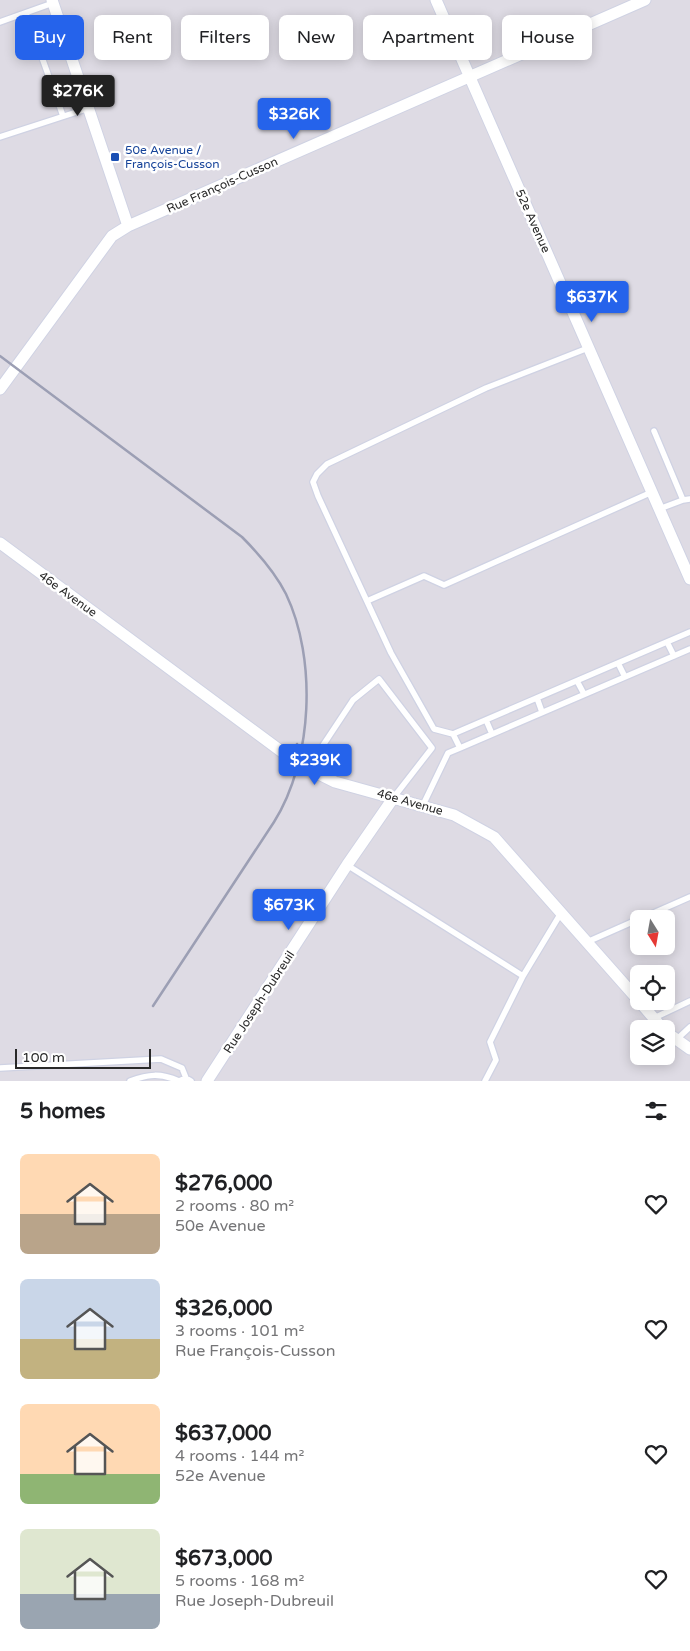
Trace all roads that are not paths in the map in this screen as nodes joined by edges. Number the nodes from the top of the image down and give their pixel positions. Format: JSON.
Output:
{"nodes":[{"id":1,"x":436,"y":0,"type":"edge"},
{"id":2,"x":53,"y":2,"type":"edge"},
{"id":3,"x":637,"y":2,"type":"edge"},
{"id":4,"x":26,"y":12,"type":"junction"},
{"id":5,"x":0,"y":22,"type":"edge"},
{"id":6,"x":470,"y":78,"type":"junction"},
{"id":7,"x":88,"y":108,"type":"junction"},
{"id":8,"x":63,"y":116,"type":"junction"},
{"id":9,"x":0,"y":137,"type":"edge"},
{"id":10,"x":128,"y":226,"type":"junction"},
{"id":11,"x":588,"y":348,"type":"junction"},
{"id":12,"x":0,"y":389,"type":"edge"},
{"id":13,"x":654,"y":431,"type":"dead end"},
{"id":14,"x":652,"y":492,"type":"junction"},
{"id":15,"x":690,"y":499,"type":"edge"},
{"id":16,"x":682,"y":500,"type":"junction"},
{"id":17,"x":659,"y":509,"type":"junction"},
{"id":18,"x":0,"y":543,"type":"edge"},
{"id":19,"x":690,"y":579,"type":"edge"},
{"id":20,"x":366,"y":602,"type":"junction"},
{"id":21,"x":690,"y":632,"type":"edge"},
{"id":22,"x":668,"y":642,"type":"junction"},
{"id":23,"x":690,"y":649,"type":"edge"},
{"id":24,"x":674,"y":656,"type":"junction"},
{"id":25,"x":618,"y":663,"type":"junction"},
{"id":26,"x":625,"y":677,"type":"junction"},
{"id":27,"x":577,"y":680,"type":"junction"},
{"id":28,"x":584,"y":694,"type":"junction"},
{"id":29,"x":537,"y":698,"type":"junction"},
{"id":30,"x":542,"y":712,"type":"junction"},
{"id":31,"x":486,"y":720,"type":"junction"},
{"id":32,"x":454,"y":734,"type":"junction"},
{"id":33,"x":492,"y":734,"type":"junction"},
{"id":34,"x":460,"y":748,"type":"junction"},
{"id":35,"x":308,"y":768,"type":"junction"},
{"id":36,"x":394,"y":797,"type":"junction"},
{"id":37,"x":423,"y":806,"type":"junction"},
{"id":38,"x":347,"y":865,"type":"junction"},
{"id":39,"x":690,"y":897,"type":"edge"},
{"id":40,"x":660,"y":910,"type":"edge"},
{"id":41,"x":561,"y":913,"type":"junction"},
{"id":42,"x":630,"y":923,"type":"edge"},
{"id":43,"x":587,"y":942,"type":"junction"},
{"id":44,"x":523,"y":976,"type":"junction"},
{"id":45,"x":630,"y":991,"type":"edge"},
{"id":46,"x":690,"y":1001,"type":"edge"},
{"id":47,"x":647,"y":1010,"type":"edge"},
{"id":48,"x":654,"y":1018,"type":"joint"},
{"id":49,"x":690,"y":1027,"type":"edge"},
{"id":50,"x":676,"y":1040,"type":"joint"},
{"id":51,"x":690,"y":1050,"type":"edge"},
{"id":52,"x":0,"y":1068,"type":"edge"},
{"id":53,"x":189,"y":1079,"type":"edge"},
{"id":54,"x":130,"y":1081,"type":"edge"},
{"id":55,"x":207,"y":1081,"type":"edge"},
{"id":56,"x":485,"y":1081,"type":"edge"}],
"edges":[{"from":1,"to":6,"type":"street","name":"52e Avenue"},
{"from":2,"to":4,"type":"lane"},
{"from":2,"to":7,"type":"street"},
{"from":3,"to":6,"type":"street","name":"Rue François-Cusson"},
{"from":4,"to":5,"type":"lane"},
{"from":4,"to":8,"type":"lane"},
{"from":6,"to":10,"type":"street","name":"Rue François-Cusson"},
{"from":6,"to":11,"type":"street","name":"52e Avenue"},
{"from":7,"to":8,"type":"lane"},
{"from":7,"to":10,"type":"street"},
{"from":8,"to":9,"type":"lane"},
{"from":10,"to":12,"type":"street","name":"Rue François-Cusson"},
{"from":11,"to":14,"type":"street","name":"52e Avenue"},
{"from":11,"to":20,"type":"lane"},
{"from":13,"to":16,"type":"lane"},
{"from":14,"to":17,"type":"street","name":"52e Avenue"},
{"from":14,"to":20,"type":"lane"},
{"from":15,"to":16,"type":"lane"},
{"from":16,"to":17,"type":"lane"},
{"from":17,"to":19,"type":"street","name":"52e Avenue"},
{"from":18,"to":35,"type":"street","name":"46e Avenue"},
{"from":20,"to":32,"type":"lane"},
{"from":21,"to":22,"type":"lane"},
{"from":22,"to":24,"type":"lane"},
{"from":22,"to":25,"type":"lane"},
{"from":23,"to":24,"type":"lane"},
{"from":24,"to":26,"type":"lane"},
{"from":25,"to":26,"type":"lane"},
{"from":25,"to":27,"type":"lane"},
{"from":26,"to":28,"type":"lane"},
{"from":27,"to":28,"type":"lane"},
{"from":27,"to":29,"type":"lane"},
{"from":28,"to":30,"type":"lane"},
{"from":29,"to":30,"type":"lane"},
{"from":29,"to":31,"type":"lane"},
{"from":30,"to":33,"type":"lane"},
{"from":31,"to":32,"type":"lane"},
{"from":31,"to":33,"type":"lane"},
{"from":32,"to":34,"type":"lane"},
{"from":33,"to":34,"type":"lane"},
{"from":34,"to":37,"type":"lane"},
{"from":35,"to":36,"type":"street","name":"46e Avenue"},
{"from":35,"to":36,"type":"lane"},
{"from":36,"to":37,"type":"street","name":"46e Avenue"},
{"from":36,"to":38,"type":"street","name":"Rue Joseph-Dubreuil"},
{"from":37,"to":41,"type":"street","name":"46e Avenue"},
{"from":38,"to":44,"type":"lane"},
{"from":38,"to":55,"type":"street","name":"Rue Joseph-Dubreuil"},
{"from":39,"to":40,"type":"lane"},
{"from":41,"to":43,"type":"street","name":"46e Avenue"},
{"from":41,"to":44,"type":"lane"},
{"from":42,"to":43,"type":"lane"},
{"from":43,"to":45,"type":"street","name":"46e Avenue"},
{"from":44,"to":56,"type":"lane"},
{"from":46,"to":48,"type":"lane"},
{"from":47,"to":48,"type":"street","name":"46e Avenue"},
{"from":49,"to":50,"type":"lane"},
{"from":50,"to":51,"type":"street"},
{"from":52,"to":53,"type":"lane"},
{"from":53,"to":54,"type":"lane"}]}
